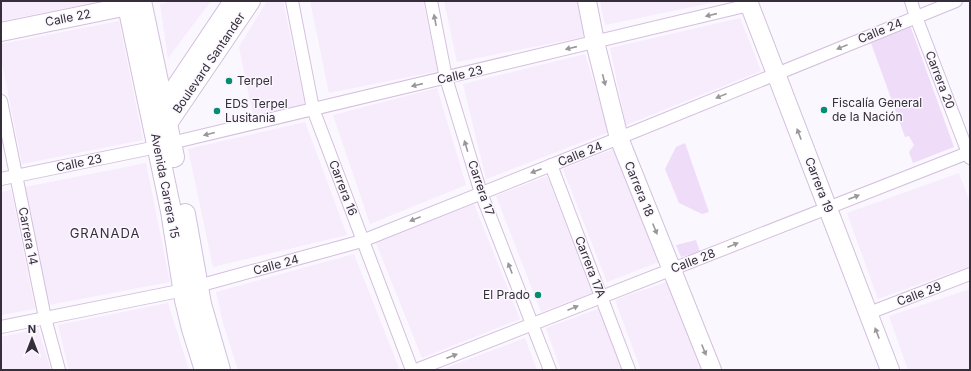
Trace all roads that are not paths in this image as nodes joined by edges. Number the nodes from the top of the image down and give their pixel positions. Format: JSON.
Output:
{"nodes":[{"id":1,"x":233,"y":1,"type":"edge"},
{"id":2,"x":251,"y":1,"type":"edge"},
{"id":3,"x":292,"y":1,"type":"edge"},
{"id":4,"x":431,"y":1,"type":"edge"},
{"id":5,"x":587,"y":1,"type":"edge"},
{"id":6,"x":911,"y":1,"type":"edge"},
{"id":7,"x":956,"y":1,"type":"edge"},
{"id":8,"x":132,"y":2,"type":"edge"},
{"id":9,"x":748,"y":3,"type":"edge"},
{"id":10,"x":916,"y":17,"type":"junction"},
{"id":11,"x":1,"y":32,"type":"edge"},
{"id":12,"x":595,"y":42,"type":"junction"},
{"id":13,"x":776,"y":74,"type":"junction"},
{"id":14,"x":446,"y":78,"type":"junction"},
{"id":15,"x":1,"y":101,"type":"edge"},
{"id":16,"x":163,"y":105,"type":"junction"},
{"id":17,"x":313,"y":109,"type":"junction"},
{"id":18,"x":162,"y":134,"type":"junction"},
{"id":19,"x":619,"y":138,"type":"junction"},
{"id":20,"x":969,"y":154,"type":"edge"},
{"id":21,"x":551,"y":165,"type":"junction"},
{"id":22,"x":16,"y":176,"type":"junction"},
{"id":23,"x":1,"y":179,"type":"edge"},
{"id":24,"x":481,"y":192,"type":"junction"},
{"id":25,"x":828,"y":208,"type":"junction"},
{"id":26,"x":362,"y":241,"type":"junction"},
{"id":27,"x":672,"y":270,"type":"junction"},
{"id":28,"x":970,"y":274,"type":"edge"},
{"id":29,"x":191,"y":288,"type":"junction"},
{"id":30,"x":602,"y":297,"type":"junction"},
{"id":31,"x":869,"y":313,"type":"junction"},
{"id":32,"x":45,"y":318,"type":"junction"},
{"id":33,"x":532,"y":324,"type":"junction"},
{"id":34,"x":1,"y":327,"type":"edge"},
{"id":35,"x":59,"y":370,"type":"edge"},
{"id":36,"x":205,"y":370,"type":"edge"},
{"id":37,"x":220,"y":370,"type":"edge"},
{"id":38,"x":412,"y":370,"type":"edge"},
{"id":39,"x":416,"y":370,"type":"edge"},
{"id":40,"x":550,"y":370,"type":"edge"},
{"id":41,"x":629,"y":370,"type":"edge"},
{"id":42,"x":712,"y":370,"type":"edge"},
{"id":43,"x":890,"y":370,"type":"edge"}],
"edges":[{"from":1,"to":16,"type":"street","name":"Boulevard Santander"},
{"from":2,"to":18,"type":"street","name":"Boulevard Santander"},
{"from":3,"to":17,"type":"street","name":"Carrera 16"},
{"from":14,"to":4,"type":"street","name":"Carrera 17","one_way":true},
{"from":5,"to":12,"type":"street","name":"Carrera 18"},
{"from":6,"to":10,"type":"street","name":"Carrera 20"},
{"from":7,"to":10,"type":"street","name":"Calle 24"},
{"from":8,"to":11,"type":"street","name":"Calle 22"},
{"from":8,"to":16,"type":"main road","name":"Avenida Carrera 15"},
{"from":8,"to":18,"type":"main road","name":"Avenida Carrera 15"},
{"from":9,"to":12,"type":"street","name":"Calle 23","one_way":true},
{"from":9,"to":13,"type":"street","name":"Carrera 19"},
{"from":10,"to":13,"type":"street","name":"Calle 24","one_way":true},
{"from":10,"to":20,"type":"street","name":"Carrera 20"},
{"from":12,"to":14,"type":"street","name":"Calle 23","one_way":true},
{"from":12,"to":19,"type":"street","name":"Carrera 18","one_way":true},
{"from":13,"to":19,"type":"street","name":"Calle 24","one_way":true},
{"from":25,"to":13,"type":"street","name":"Carrera 19","one_way":true},
{"from":14,"to":17,"type":"street","name":"Calle 23","one_way":true},
{"from":24,"to":14,"type":"street","name":"Carrera 17","one_way":true},
{"from":15,"to":22,"type":"street","name":"Carrera 14"},
{"from":16,"to":18,"type":"main road","name":"Avenida Carrera 15"},
{"from":17,"to":18,"type":"street","name":"Calle 23","one_way":true},
{"from":17,"to":26,"type":"street","name":"Carrera 16"},
{"from":18,"to":22,"type":"street","name":"Calle 23"},
{"from":18,"to":29,"type":"main road","name":"Avenida Carrera 15"},
{"from":19,"to":21,"type":"street","name":"Calle 24"},
{"from":19,"to":27,"type":"street","name":"Carrera 18","one_way":true},
{"from":25,"to":20,"type":"street","name":"Calle 28","one_way":true},
{"from":21,"to":24,"type":"street","name":"Calle 24","one_way":true},
{"from":21,"to":30,"type":"street","name":"Carrera 17A"},
{"from":22,"to":23,"type":"street","name":"Calle 23"},
{"from":22,"to":32,"type":"street","name":"Carrera 14"},
{"from":24,"to":26,"type":"street","name":"Calle 24","one_way":true},
{"from":33,"to":24,"type":"street","name":"Carrera 17","one_way":true},
{"from":27,"to":25,"type":"street","name":"Calle 28","one_way":true},
{"from":25,"to":31,"type":"street","name":"Carrera 19"},
{"from":26,"to":29,"type":"street","name":"Calle 24"},
{"from":26,"to":38,"type":"street","name":"Carrera 16"},
{"from":27,"to":30,"type":"street","name":"Calle 28"},
{"from":27,"to":42,"type":"street","name":"Carrera 18","one_way":true},
{"from":28,"to":31,"type":"street","name":"Calle 29"},
{"from":29,"to":32,"type":"street","name":"Calle 24"},
{"from":29,"to":36,"type":"main road","name":"Avenida Carrera 15"},
{"from":29,"to":37,"type":"main road","name":"Avenida Carrera 15"},
{"from":33,"to":30,"type":"street","name":"Calle 28","one_way":true},
{"from":30,"to":41,"type":"street","name":"Carrera 17A"},
{"from":43,"to":31,"type":"street","name":"Carrera 19","one_way":true},
{"from":32,"to":34,"type":"street","name":"Calle 24"},
{"from":32,"to":35,"type":"street","name":"Carrera 14"},
{"from":39,"to":33,"type":"street","name":"Calle 28","one_way":true},
{"from":33,"to":40,"type":"street","name":"Carrera 17"}]}
